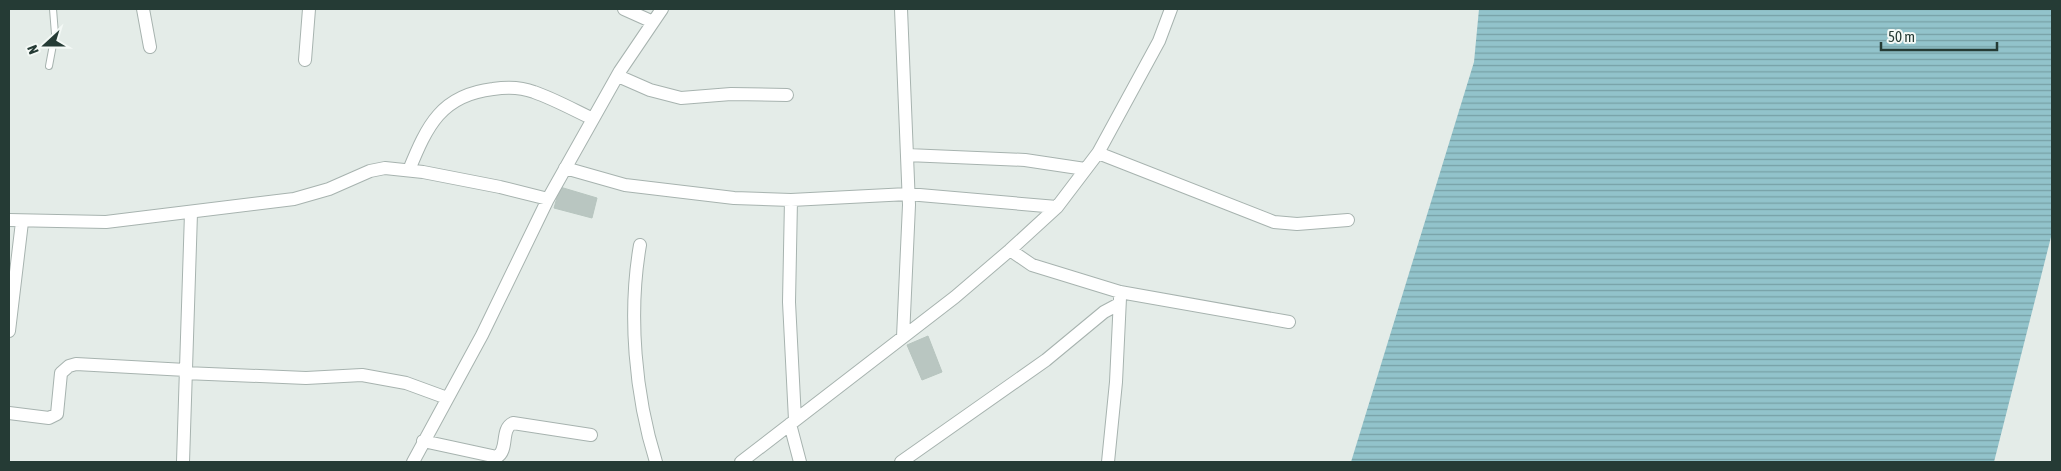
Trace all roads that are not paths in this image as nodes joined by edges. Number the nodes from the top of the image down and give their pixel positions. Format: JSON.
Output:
{"nodes":[{"id":1,"x":53,"y":9,"type":"edge"},
{"id":2,"x":143,"y":9,"type":"edge"},
{"id":3,"x":309,"y":9,"type":"edge"},
{"id":4,"x":624,"y":9,"type":"edge"},
{"id":5,"x":662,"y":9,"type":"edge"},
{"id":6,"x":902,"y":9,"type":"edge"},
{"id":7,"x":1171,"y":9,"type":"edge"},
{"id":8,"x":653,"y":22,"type":"junction"},
{"id":9,"x":150,"y":48,"type":"dead end"},
{"id":10,"x":305,"y":60,"type":"dead end"},
{"id":11,"x":49,"y":66,"type":"dead end"},
{"id":12,"x":618,"y":76,"type":"junction"},
{"id":13,"x":787,"y":95,"type":"dead end"},
{"id":14,"x":593,"y":119,"type":"junction"},
{"id":15,"x":1098,"y":153,"type":"junction"},
{"id":16,"x":907,"y":155,"type":"junction"},
{"id":17,"x":565,"y":168,"type":"junction"},
{"id":18,"x":409,"y":170,"type":"junction"},
{"id":19,"x":1085,"y":170,"type":"junction"},
{"id":20,"x":908,"y":194,"type":"junction"},
{"id":21,"x":548,"y":199,"type":"junction"},
{"id":22,"x":791,"y":200,"type":"junction"},
{"id":23,"x":1057,"y":206,"type":"junction"},
{"id":24,"x":191,"y":213,"type":"junction"},
{"id":25,"x":1348,"y":220,"type":"dead end"},
{"id":26,"x":15,"y":221,"type":"edge"},
{"id":27,"x":640,"y":245,"type":"dead end"},
{"id":28,"x":1010,"y":250,"type":"junction"},
{"id":29,"x":1120,"y":298,"type":"junction"},
{"id":30,"x":1289,"y":322,"type":"dead end"},
{"id":31,"x":9,"y":331,"type":"edge"},
{"id":32,"x":904,"y":336,"type":"junction"},
{"id":33,"x":185,"y":371,"type":"junction"},
{"id":34,"x":447,"y":398,"type":"junction"},
{"id":35,"x":9,"y":414,"type":"edge"},
{"id":36,"x":793,"y":422,"type":"junction"},
{"id":37,"x":591,"y":435,"type":"dead end"},
{"id":38,"x":423,"y":442,"type":"junction"},
{"id":39,"x":183,"y":462,"type":"edge"},
{"id":40,"x":413,"y":462,"type":"edge"},
{"id":41,"x":656,"y":462,"type":"edge"},
{"id":42,"x":741,"y":462,"type":"edge"},
{"id":43,"x":800,"y":462,"type":"edge"},
{"id":44,"x":901,"y":462,"type":"edge"},
{"id":45,"x":1108,"y":462,"type":"edge"}],
"edges":[{"from":1,"to":11,"type":"lane"},
{"from":2,"to":9,"type":"street"},
{"from":3,"to":10,"type":"street"},
{"from":4,"to":8,"type":"street"},
{"from":5,"to":8,"type":"street"},
{"from":6,"to":16,"type":"street"},
{"from":7,"to":15,"type":"street"},
{"from":8,"to":12,"type":"street"},
{"from":12,"to":13,"type":"street"},
{"from":12,"to":14,"type":"street"},
{"from":14,"to":17,"type":"street"},
{"from":14,"to":18,"type":"street"},
{"from":15,"to":19,"type":"street"},
{"from":15,"to":25,"type":"street"},
{"from":16,"to":19,"type":"street"},
{"from":16,"to":20,"type":"street"},
{"from":17,"to":21,"type":"street"},
{"from":17,"to":22,"type":"street"},
{"from":18,"to":21,"type":"street"},
{"from":18,"to":24,"type":"street"},
{"from":19,"to":23,"type":"street"},
{"from":20,"to":22,"type":"street"},
{"from":20,"to":23,"type":"street"},
{"from":20,"to":32,"type":"street"},
{"from":21,"to":34,"type":"street"},
{"from":22,"to":36,"type":"street"},
{"from":23,"to":28,"type":"street"},
{"from":24,"to":26,"type":"street"},
{"from":24,"to":33,"type":"street"},
{"from":26,"to":31,"type":"street"},
{"from":27,"to":41,"type":"street"},
{"from":28,"to":29,"type":"street"},
{"from":28,"to":32,"type":"street"},
{"from":29,"to":30,"type":"street"},
{"from":29,"to":44,"type":"street"},
{"from":29,"to":45,"type":"street"},
{"from":32,"to":36,"type":"street"},
{"from":33,"to":34,"type":"street"},
{"from":33,"to":35,"type":"street"},
{"from":33,"to":39,"type":"street"},
{"from":34,"to":38,"type":"street"},
{"from":36,"to":42,"type":"street"},
{"from":36,"to":43,"type":"street"},
{"from":37,"to":38,"type":"street"},
{"from":38,"to":40,"type":"street"}]}
